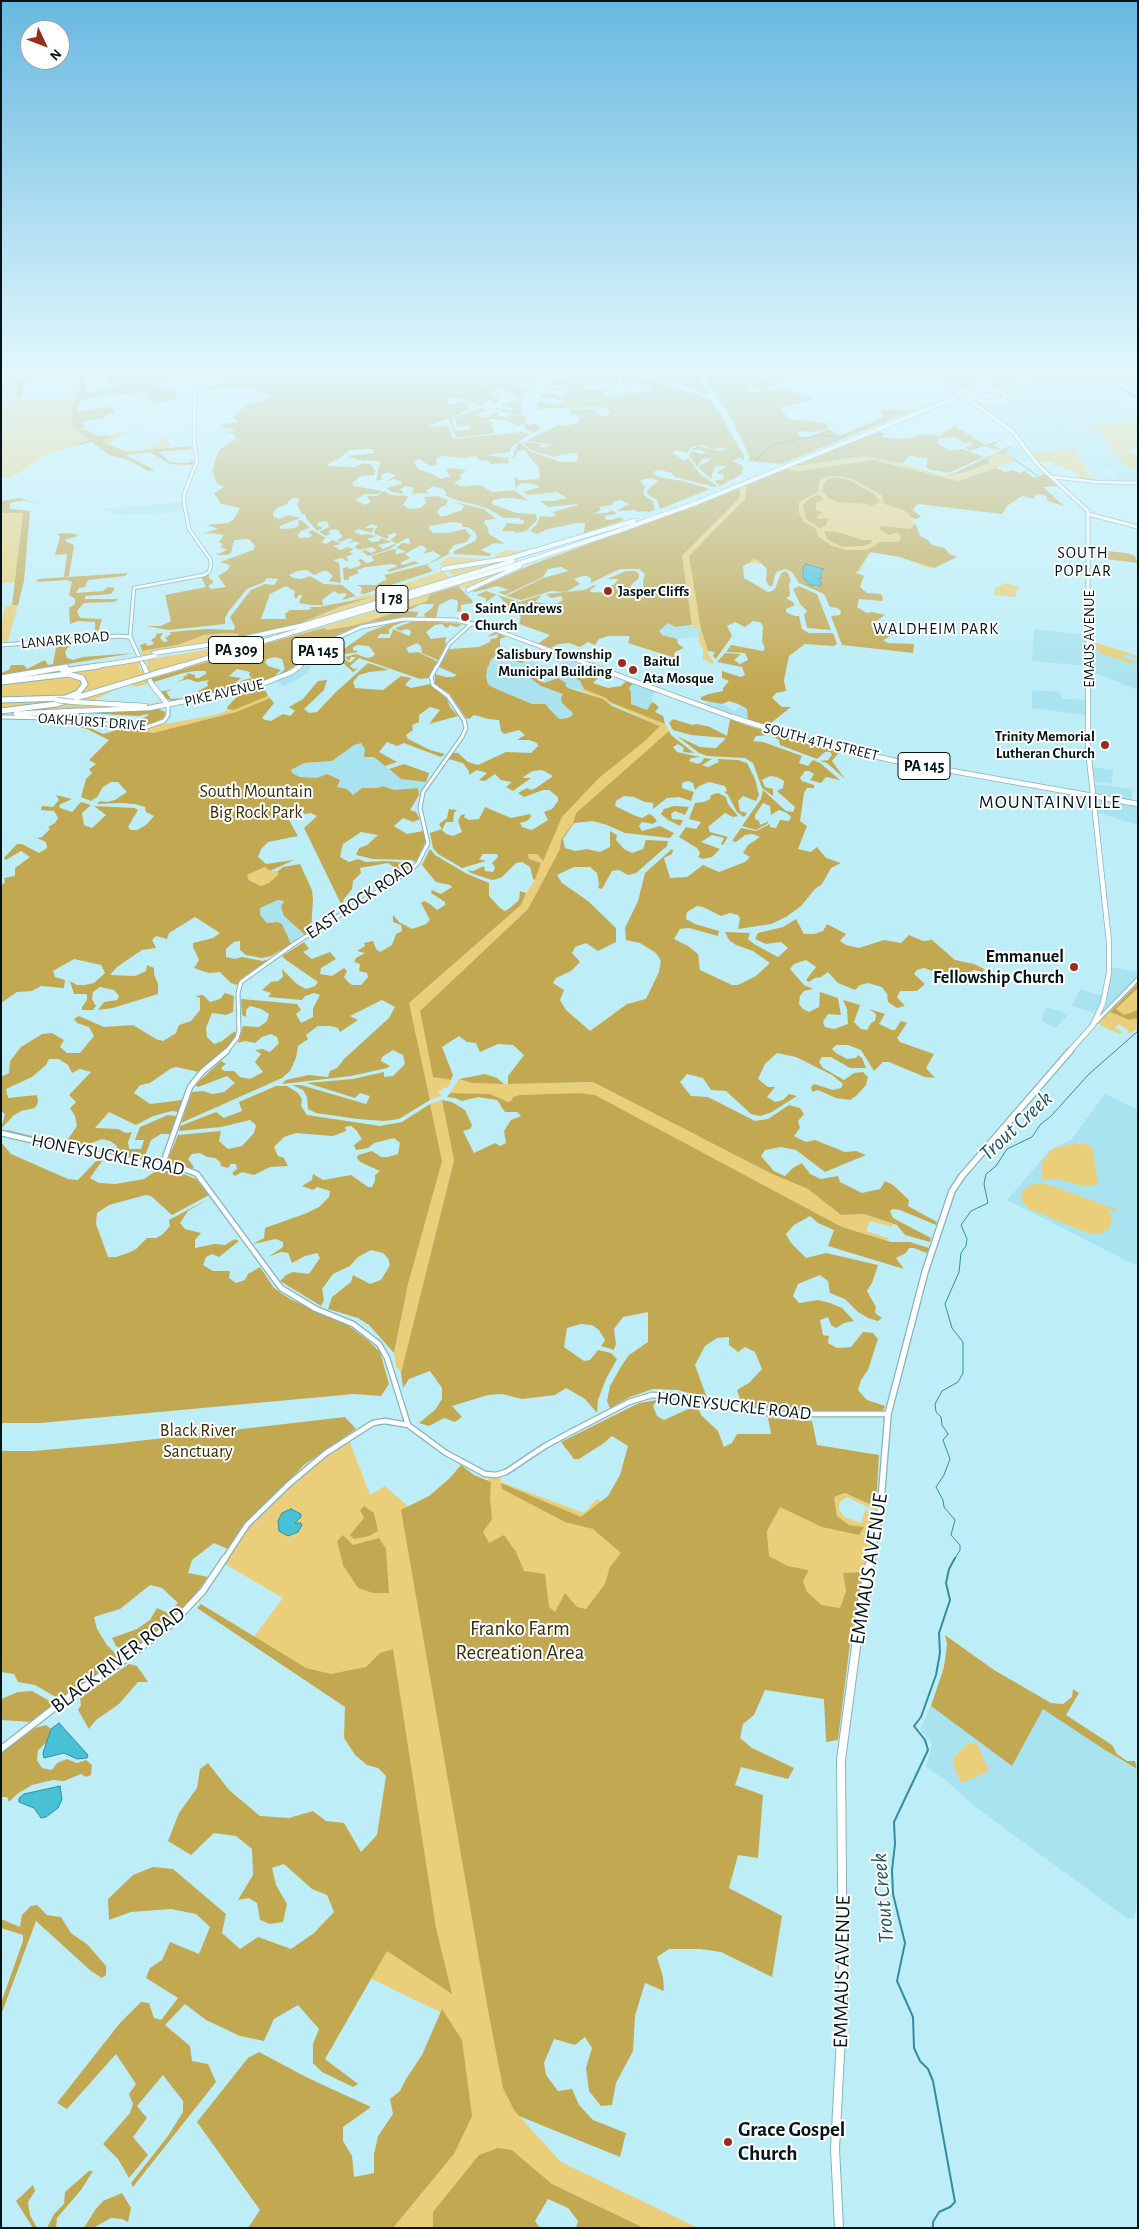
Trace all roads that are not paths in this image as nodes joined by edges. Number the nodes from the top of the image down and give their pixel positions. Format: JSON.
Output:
{"nodes":[{"id":1,"x":190,"y":478,"type":"edge"},
{"id":2,"x":751,"y":478,"type":"edge"},
{"id":3,"x":758,"y":478,"type":"edge"},
{"id":4,"x":1053,"y":478,"type":"edge"},
{"id":5,"x":1061,"y":478,"type":"edge"},
{"id":6,"x":1138,"y":483,"type":"edge"},
{"id":7,"x":1088,"y":514,"type":"junction"},
{"id":8,"x":1102,"y":517,"type":"junction"},
{"id":9,"x":624,"y":524,"type":"junction"},
{"id":10,"x":1138,"y":527,"type":"edge"},
{"id":11,"x":622,"y":530,"type":"junction"},
{"id":12,"x":442,"y":569,"type":"dead end"},
{"id":13,"x":468,"y":590,"type":"dead end"},
{"id":14,"x":472,"y":623,"type":"junction"},
{"id":15,"x":318,"y":625,"type":"junction"},
{"id":16,"x":130,"y":637,"type":"junction"},
{"id":17,"x":1,"y":645,"type":"edge"},
{"id":18,"x":155,"y":655,"type":"junction"},
{"id":19,"x":1,"y":680,"type":"edge"},
{"id":20,"x":162,"y":697,"type":"junction"},
{"id":21,"x":1,"y":701,"type":"edge"},
{"id":22,"x":168,"y":705,"type":"junction"},
{"id":23,"x":150,"y":706,"type":"junction"},
{"id":24,"x":78,"y":711,"type":"joint"},
{"id":25,"x":2,"y":713,"type":"edge"},
{"id":26,"x":1092,"y":796,"type":"junction"},
{"id":27,"x":1138,"y":804,"type":"edge"},
{"id":28,"x":1109,"y":973,"type":"joint"},
{"id":29,"x":1138,"y":979,"type":"edge"},
{"id":30,"x":1093,"y":1025,"type":"junction"},
{"id":31,"x":1,"y":1133,"type":"edge"},
{"id":32,"x":162,"y":1166,"type":"junction"},
{"id":33,"x":888,"y":1414,"type":"junction"},
{"id":34,"x":408,"y":1425,"type":"junction"},
{"id":35,"x":1,"y":1749,"type":"edge"},
{"id":36,"x":839,"y":2228,"type":"edge"}],
"edges":[{"from":1,"to":16,"type":"street"},
{"from":2,"to":9,"type":"highway","number":"I 78"},
{"from":3,"to":11,"type":"highway","number":"I 78"},
{"from":4,"to":7,"type":"main road"},
{"from":5,"to":6,"type":"street"},
{"from":7,"to":8,"type":"main road"},
{"from":7,"to":8,"type":"main road"},
{"from":7,"to":26,"type":"main road","name":"EMAUS AVENUE"},
{"from":8,"to":10,"type":"main road"},
{"from":9,"to":12,"type":"highway"},
{"from":9,"to":18,"type":"highway","number":"I 78"},
{"from":11,"to":13,"type":"highway"},
{"from":11,"to":15,"type":"highway","number":"I 78"},
{"from":14,"to":22,"type":"main road","name":"PIKE AVENUE","number":"PA 145"},
{"from":14,"to":26,"type":"main road","name":"SOUTH 4TH STREET","number":"PA 145"},
{"from":14,"to":32,"type":"street","name":"EAST ROCK ROAD"},
{"from":15,"to":18,"type":"highway","number":"I 78"},
{"from":15,"to":25,"type":"highway","number":"PA 309","bridge":true},
{"from":16,"to":17,"type":"main road","name":"LANARK ROAD"},
{"from":16,"to":20,"type":"main road"},
{"from":18,"to":19,"type":"highway","number":"I 78","bridge":true},
{"from":19,"to":21,"type":"highway"},
{"from":20,"to":22,"type":"main road"},
{"from":20,"to":23,"type":"main road"},
{"from":21,"to":23,"type":"main road","name":"PIKE AVENUE","number":"PA 145","bridge":true},
{"from":22,"to":23,"type":"main road","name":"PIKE AVENUE","number":"PA 145"},
{"from":22,"to":24,"type":"main road","name":"PIKE AVENUE","number":"PA 145"},
{"from":22,"to":25,"type":"street","name":"OAKHURST DRIVE"},
{"from":24,"to":25,"type":"highway"},
{"from":26,"to":27,"type":"main road","name":"SOUTH 4TH STREET","number":"PA 145"},
{"from":26,"to":28,"type":"main road","name":"EMAUS AVENUE"},
{"from":28,"to":30,"type":"main road","name":"EMMAUS AVENUE"},
{"from":29,"to":30,"type":"street"},
{"from":30,"to":33,"type":"main road","name":"EMMAUS AVENUE"},
{"from":31,"to":32,"type":"street","name":"HONEYSUCKLE ROAD"},
{"from":32,"to":34,"type":"street","name":"HONEYSUCKLE ROAD"},
{"from":33,"to":34,"type":"street","name":"HONEYSUCKLE ROAD"},
{"from":33,"to":36,"type":"main road","name":"EMMAUS AVENUE"},
{"from":34,"to":35,"type":"street","name":"BLACK RIVER ROAD"}]}
